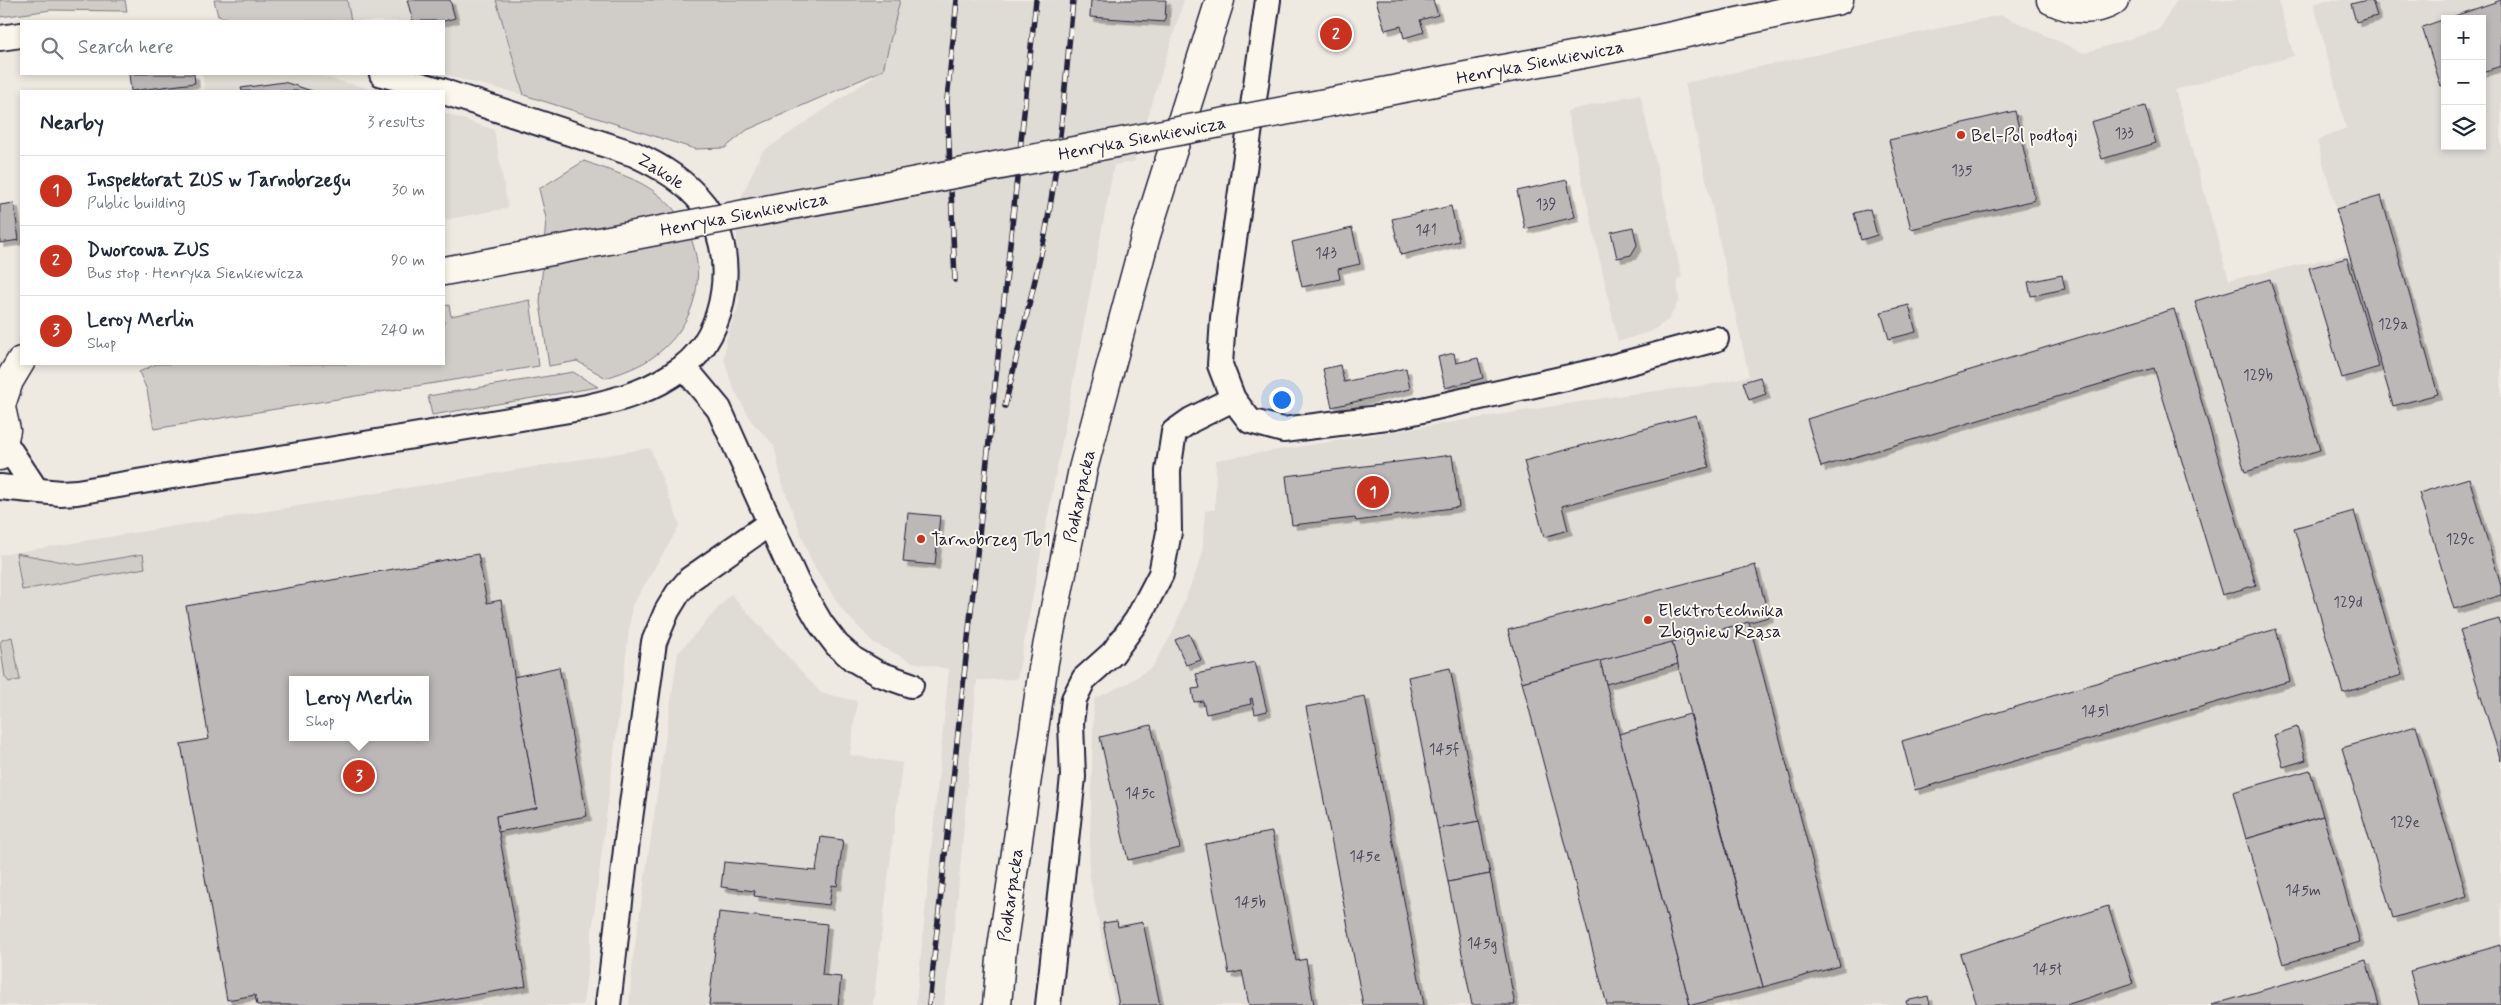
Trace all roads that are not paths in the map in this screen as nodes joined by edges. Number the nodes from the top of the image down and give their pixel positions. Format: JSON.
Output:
{"nodes":[{"id":1,"x":1220,"y":0,"type":"edge"},
{"id":2,"x":1268,"y":0,"type":"edge"},
{"id":3,"x":1839,"y":0,"type":"edge"},
{"id":4,"x":2051,"y":0,"type":"edge"},
{"id":5,"x":2115,"y":0,"type":"edge"},
{"id":6,"x":20,"y":35,"type":"edge"},
{"id":7,"x":0,"y":38,"type":"edge"},
{"id":8,"x":386,"y":75,"type":"edge"},
{"id":9,"x":439,"y":90,"type":"edge"},
{"id":10,"x":445,"y":92,"type":"edge"},
{"id":11,"x":445,"y":271,"type":"edge"},
{"id":12,"x":1716,"y":339,"type":"dead end"},
{"id":13,"x":20,"y":350,"type":"edge"},
{"id":14,"x":0,"y":354,"type":"edge"},
{"id":15,"x":20,"y":363,"type":"edge"},
{"id":16,"x":684,"y":367,"type":"junction"},
{"id":17,"x":1233,"y":399,"type":"junction"},
{"id":18,"x":0,"y":404,"type":"edge"},
{"id":19,"x":2,"y":449,"type":"edge"},
{"id":20,"x":0,"y":487,"type":"edge"},
{"id":21,"x":36,"y":490,"type":"junction"},
{"id":22,"x":770,"y":523,"type":"junction"},
{"id":23,"x":912,"y":685,"type":"dead end"},
{"id":24,"x":608,"y":1005,"type":"edge"},
{"id":25,"x":997,"y":1005,"type":"edge"},
{"id":26,"x":1048,"y":1005,"type":"edge"}],
"edges":[{"from":1,"to":25,"type":"main road","name":"Podkarpacka"},
{"from":2,"to":17,"type":"street"},
{"from":3,"to":11,"type":"main road","name":"Henryka Sienkiewicza","bridge":true},
{"from":4,"to":5,"type":"main road"},
{"from":6,"to":7,"type":"street"},
{"from":8,"to":9,"type":"street","name":"Zakole"},
{"from":10,"to":16,"type":"street","name":"Zakole"},
{"from":12,"to":17,"type":"street"},
{"from":13,"to":14,"type":"main road"},
{"from":15,"to":18,"type":"main road"},
{"from":16,"to":21,"type":"street","name":"Zakole"},
{"from":16,"to":22,"type":"street"},
{"from":17,"to":26,"type":"street"},
{"from":18,"to":19,"type":"main road"},
{"from":19,"to":21,"type":"street"},
{"from":20,"to":21,"type":"street","name":"Zakole"},
{"from":22,"to":23,"type":"street"},
{"from":22,"to":24,"type":"street"}]}
